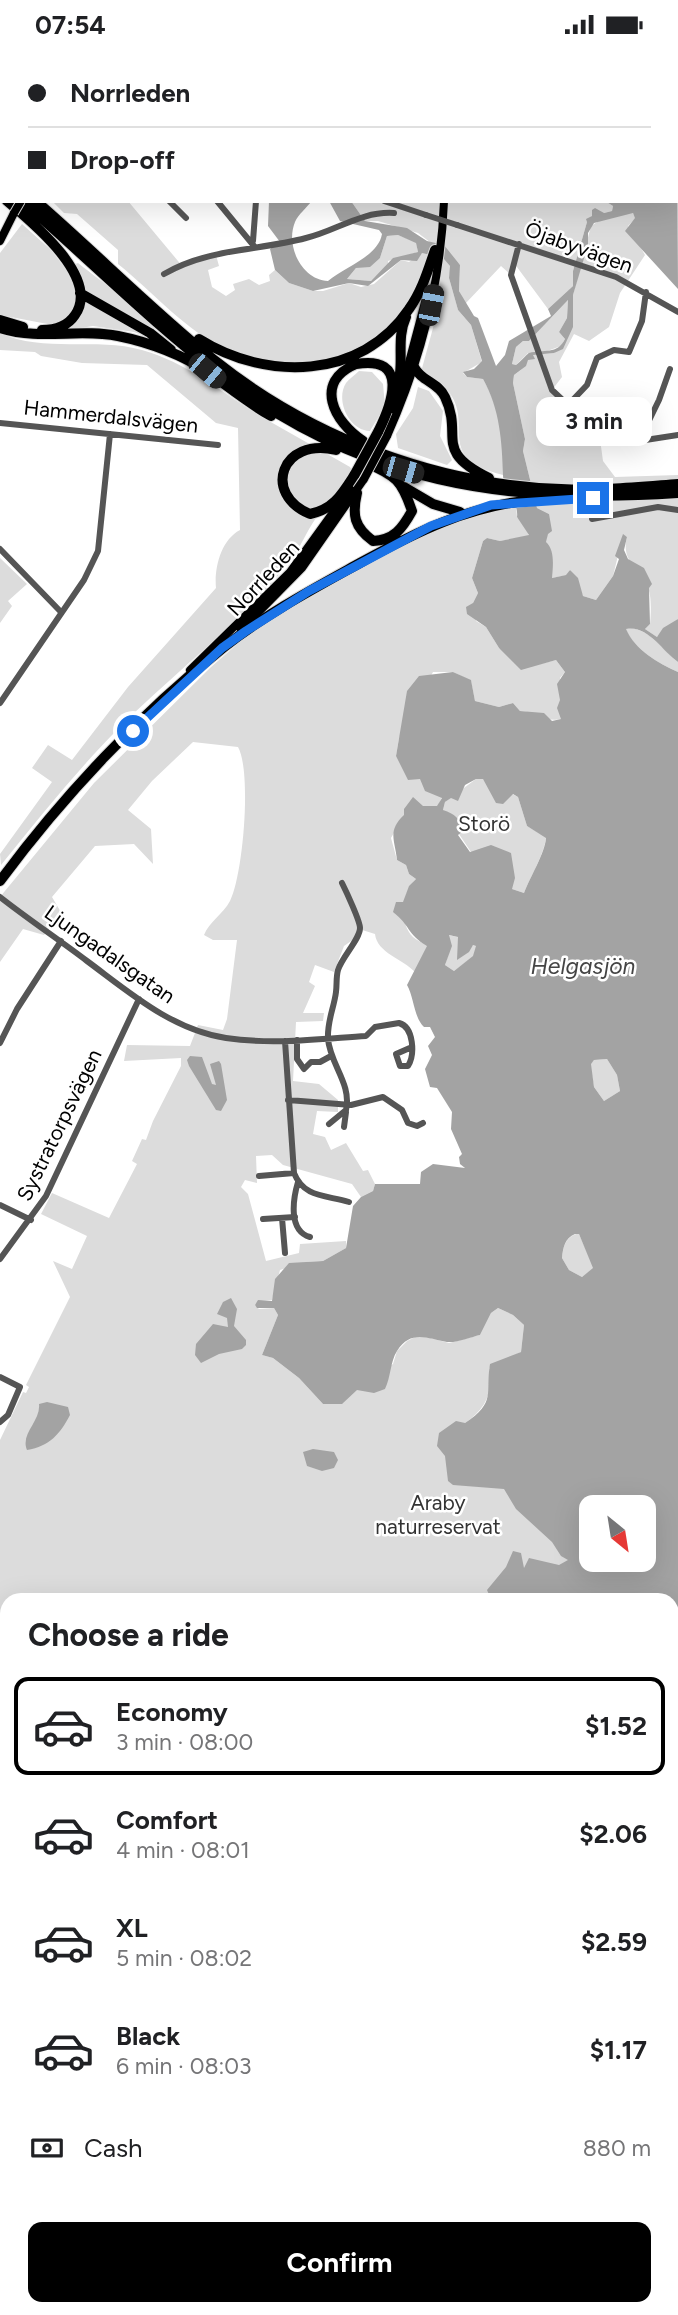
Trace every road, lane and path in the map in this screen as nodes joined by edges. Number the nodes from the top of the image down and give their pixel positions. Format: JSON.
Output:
{"nodes":[{"id":1,"x":22,"y":203,"type":"edge"},
{"id":2,"x":40,"y":203,"type":"edge"},
{"id":3,"x":171,"y":203,"type":"edge"},
{"id":4,"x":219,"y":203,"type":"edge"},
{"id":5,"x":256,"y":203,"type":"edge"},
{"id":6,"x":390,"y":203,"type":"edge"},
{"id":7,"x":441,"y":203,"type":"edge"},
{"id":8,"x":11,"y":209,"type":"edge"},
{"id":9,"x":394,"y":213,"type":"dead end"},
{"id":10,"x":186,"y":218,"type":"dead end"},
{"id":11,"x":0,"y":232,"type":"edge"},
{"id":12,"x":0,"y":240,"type":"edge"},
{"id":13,"x":254,"y":244,"type":"junction"},
{"id":14,"x":519,"y":244,"type":"junction"},
{"id":15,"x":436,"y":251,"type":"junction"},
{"id":16,"x":164,"y":274,"type":"dead end"},
{"id":17,"x":80,"y":292,"type":"junction"},
{"id":18,"x":646,"y":292,"type":"junction"},
{"id":19,"x":409,"y":310,"type":"junction"},
{"id":20,"x":678,"y":313,"type":"edge"},
{"id":21,"x":165,"y":316,"type":"junction"},
{"id":22,"x":0,"y":320,"type":"edge"},
{"id":23,"x":0,"y":328,"type":"edge"},
{"id":24,"x":178,"y":357,"type":"junction"},
{"id":25,"x":414,"y":367,"type":"junction"},
{"id":26,"x":670,"y":369,"type":"dead end"},
{"id":27,"x":392,"y":404,"type":"junction"},
{"id":28,"x":568,"y":405,"type":"junction"},
{"id":29,"x":0,"y":422,"type":"edge"},
{"id":30,"x":110,"y":433,"type":"junction"},
{"id":31,"x":382,"y":434,"type":"junction"},
{"id":32,"x":678,"y":435,"type":"edge"},
{"id":33,"x":639,"y":440,"type":"junction"},
{"id":34,"x":218,"y":445,"type":"dead end"},
{"id":35,"x":336,"y":450,"type":"junction"},
{"id":36,"x":384,"y":454,"type":"junction"},
{"id":37,"x":358,"y":476,"type":"junction"},
{"id":38,"x":678,"y":484,"type":"edge"},
{"id":39,"x":404,"y":487,"type":"junction"},
{"id":40,"x":505,"y":491,"type":"junction"},
{"id":41,"x":678,"y":492,"type":"edge"},
{"id":42,"x":357,"y":493,"type":"junction"},
{"id":43,"x":542,"y":494,"type":"junction"},
{"id":44,"x":346,"y":496,"type":"joint"},
{"id":45,"x":678,"y":510,"type":"edge"},
{"id":46,"x":462,"y":513,"type":"junction"},
{"id":47,"x":592,"y":519,"type":"dead end"},
{"id":48,"x":0,"y":549,"type":"edge"},
{"id":49,"x":60,"y":611,"type":"junction"},
{"id":50,"x":222,"y":648,"type":"junction"},
{"id":51,"x":0,"y":703,"type":"edge"},
{"id":52,"x":118,"y":738,"type":"joint"},
{"id":53,"x":0,"y":875,"type":"edge"},
{"id":54,"x":0,"y":881,"type":"edge"},
{"id":55,"x":342,"y":883,"type":"dead end"},
{"id":56,"x":1,"y":898,"type":"edge"},
{"id":57,"x":61,"y":941,"type":"junction"},
{"id":58,"x":139,"y":999,"type":"junction"},
{"id":59,"x":328,"y":1038,"type":"junction"},
{"id":60,"x":297,"y":1040,"type":"junction"},
{"id":61,"x":285,"y":1041,"type":"junction"},
{"id":62,"x":0,"y":1043,"type":"edge"},
{"id":63,"x":412,"y":1047,"type":"dead end"},
{"id":64,"x":331,"y":1056,"type":"junction"},
{"id":65,"x":288,"y":1100,"type":"junction"},
{"id":66,"x":347,"y":1108,"type":"junction"},
{"id":67,"x":423,"y":1123,"type":"dead end"},
{"id":68,"x":329,"y":1124,"type":"dead end"},
{"id":69,"x":344,"y":1127,"type":"dead end"},
{"id":70,"x":294,"y":1173,"type":"junction"},
{"id":71,"x":259,"y":1177,"type":"dead end"},
{"id":72,"x":298,"y":1182,"type":"junction"},
{"id":73,"x":349,"y":1202,"type":"dead end"},
{"id":74,"x":0,"y":1205,"type":"edge"},
{"id":75,"x":295,"y":1217,"type":"junction"},
{"id":76,"x":282,"y":1218,"type":"junction"},
{"id":77,"x":263,"y":1219,"type":"dead end"},
{"id":78,"x":31,"y":1220,"type":"junction"},
{"id":79,"x":310,"y":1237,"type":"dead end"},
{"id":80,"x":285,"y":1253,"type":"dead end"},
{"id":81,"x":0,"y":1259,"type":"edge"},
{"id":82,"x":0,"y":1377,"type":"edge"},
{"id":83,"x":0,"y":1422,"type":"edge"}],
"edges":[{"from":1,"to":40,"type":"highway"},
{"from":2,"to":21,"type":"highway"},
{"from":3,"to":10,"type":"street"},
{"from":4,"to":13,"type":"street"},
{"from":5,"to":13,"type":"street"},
{"from":6,"to":14,"type":"street","name":"Öjabyvägen","bridge":true},
{"from":7,"to":15,"type":"main road"},
{"from":8,"to":11,"type":"main road"},
{"from":8,"to":12,"type":"main road"},
{"from":8,"to":17,"type":"highway"},
{"from":9,"to":13,"type":"street"},
{"from":13,"to":16,"type":"street"},
{"from":14,"to":18,"type":"street","name":"Öjabyvägen"},
{"from":14,"to":28,"type":"street"},
{"from":15,"to":19,"type":"highway"},
{"from":15,"to":25,"type":"main road","name":"Norrleden"},
{"from":15,"to":27,"type":"main road"},
{"from":17,"to":22,"type":"highway"},
{"from":17,"to":24,"type":"highway"},
{"from":18,"to":20,"type":"street","name":"Öjabyvägen"},
{"from":18,"to":28,"type":"street"},
{"from":19,"to":21,"type":"highway"},
{"from":19,"to":27,"type":"highway"},
{"from":21,"to":36,"type":"highway"},
{"from":23,"to":24,"type":"highway"},
{"from":24,"to":35,"type":"highway"},
{"from":25,"to":31,"type":"main road","name":"Norrleden"},
{"from":25,"to":40,"type":"highway"},
{"from":26,"to":33,"type":"street"},
{"from":27,"to":31,"type":"highway"},
{"from":27,"to":36,"type":"highway"},
{"from":28,"to":33,"type":"street"},
{"from":29,"to":30,"type":"street","name":"Hammerdalsvägen"},
{"from":30,"to":34,"type":"street","name":"Hammerdalsvägen"},
{"from":30,"to":49,"type":"street"},
{"from":31,"to":37,"type":"highway","bridge":true},
{"from":31,"to":37,"type":"main road","name":"Norrleden","bridge":true},
{"from":32,"to":33,"type":"street"},
{"from":35,"to":37,"type":"highway"},
{"from":35,"to":39,"type":"highway"},
{"from":36,"to":40,"type":"highway"},
{"from":37,"to":42,"type":"main road","name":"Norrleden"},
{"from":37,"to":44,"type":"highway"},
{"from":38,"to":43,"type":"highway"},
{"from":39,"to":42,"type":"highway"},
{"from":39,"to":46,"type":"highway"},
{"from":40,"to":43,"type":"highway"},
{"from":40,"to":43,"type":"highway"},
{"from":40,"to":46,"type":"highway"},
{"from":41,"to":43,"type":"highway"},
{"from":42,"to":50,"type":"main road","name":"Norrleden"},
{"from":44,"to":52,"type":"main road","name":"Norrleden"},
{"from":45,"to":47,"type":"street"},
{"from":46,"to":50,"type":"highway"},
{"from":48,"to":49,"type":"street"},
{"from":49,"to":51,"type":"street"},
{"from":50,"to":54,"type":"highway","name":"Norrleden"},
{"from":52,"to":53,"type":"highway","name":"Norrleden"},
{"from":55,"to":59,"type":"street"},
{"from":56,"to":57,"type":"street","name":"Ljungadalsgatan"},
{"from":57,"to":58,"type":"street","name":"Ljungadalsgatan"},
{"from":57,"to":62,"type":"street"},
{"from":58,"to":61,"type":"street","name":"Ljungadalsgatan"},
{"from":58,"to":78,"type":"street","name":"Systratorpsvägen"},
{"from":59,"to":60,"type":"street","name":"Ljungadalsgatan"},
{"from":59,"to":63,"type":"street","name":"Ljungadalsgatan"},
{"from":59,"to":64,"type":"street"},
{"from":60,"to":61,"type":"street","name":"Ljungadalsgatan"},
{"from":60,"to":64,"type":"street"},
{"from":61,"to":65,"type":"street"},
{"from":64,"to":66,"type":"street"},
{"from":65,"to":66,"type":"street"},
{"from":65,"to":70,"type":"street"},
{"from":66,"to":67,"type":"street"},
{"from":66,"to":68,"type":"street"},
{"from":66,"to":69,"type":"street"},
{"from":70,"to":71,"type":"street"},
{"from":70,"to":72,"type":"street"},
{"from":72,"to":73,"type":"street"},
{"from":72,"to":75,"type":"street"},
{"from":74,"to":78,"type":"street"},
{"from":75,"to":76,"type":"street"},
{"from":75,"to":79,"type":"street"},
{"from":76,"to":77,"type":"street"},
{"from":76,"to":80,"type":"street"},
{"from":78,"to":81,"type":"street","name":"Systratorpsvägen"},
{"from":82,"to":83,"type":"street"}]}
